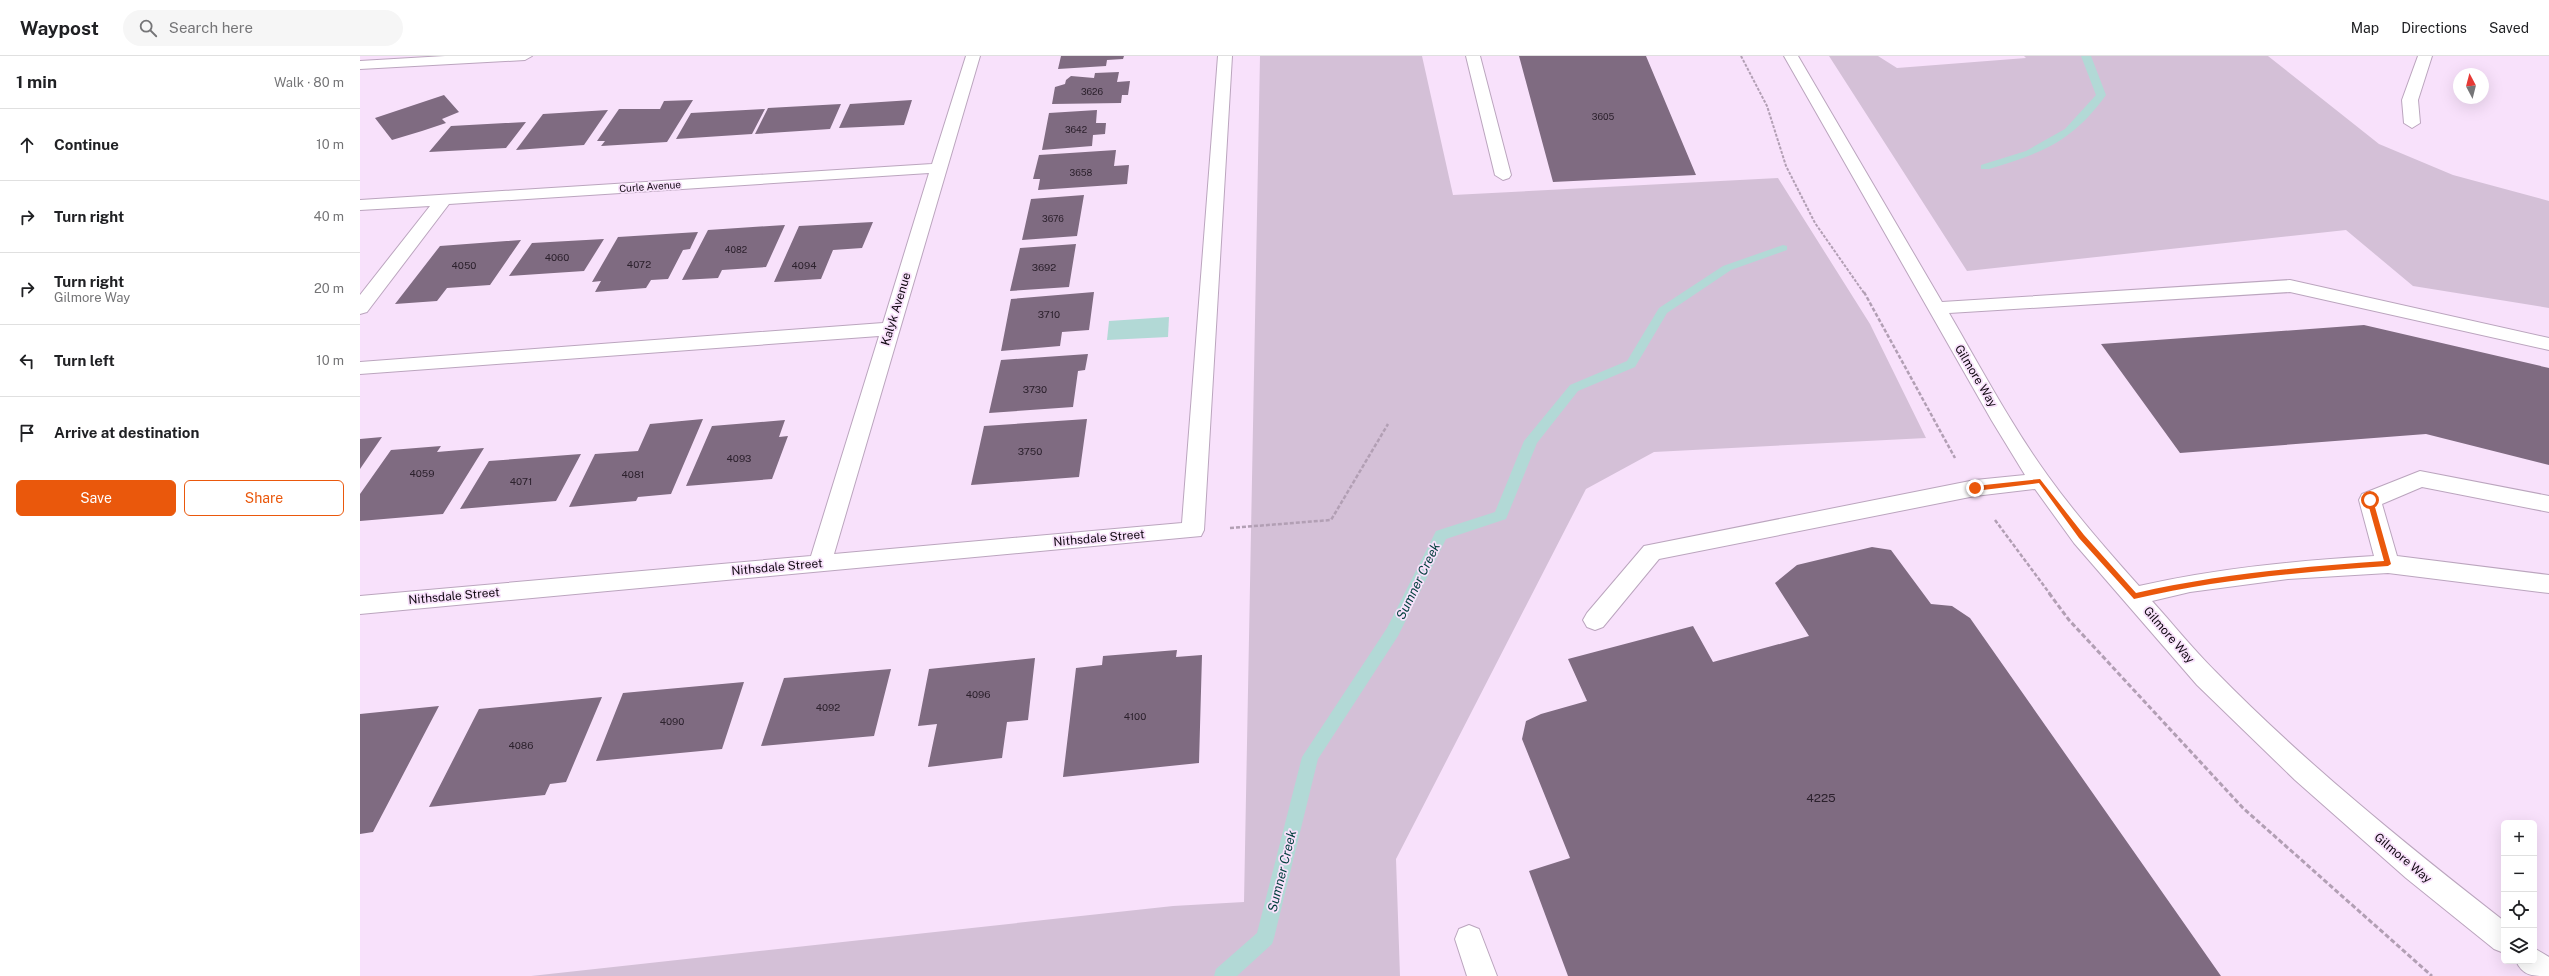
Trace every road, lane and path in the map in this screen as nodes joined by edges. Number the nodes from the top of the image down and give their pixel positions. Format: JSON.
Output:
{"nodes":[{"id":1,"x":525,"y":56,"type":"edge"},
{"id":2,"x":973,"y":56,"type":"edge"},
{"id":3,"x":1225,"y":56,"type":"edge"},
{"id":4,"x":1473,"y":56,"type":"edge"},
{"id":5,"x":1791,"y":56,"type":"edge"},
{"id":6,"x":2425,"y":56,"type":"edge"},
{"id":7,"x":360,"y":65,"type":"edge"},
{"id":8,"x":2412,"y":123,"type":"dead end"},
{"id":9,"x":939,"y":168,"type":"junction"},
{"id":10,"x":1503,"y":175,"type":"dead end"},
{"id":11,"x":444,"y":199,"type":"junction"},
{"id":12,"x":360,"y":205,"type":"edge"},
{"id":13,"x":360,"y":308,"type":"edge"},
{"id":14,"x":1936,"y":308,"type":"junction"},
{"id":15,"x":890,"y":329,"type":"junction"},
{"id":16,"x":2549,"y":344,"type":"edge"},
{"id":17,"x":360,"y":368,"type":"edge"},
{"id":18,"x":1388,"y":424,"type":"dead end"},
{"id":19,"x":2040,"y":481,"type":"junction"},
{"id":20,"x":2549,"y":504,"type":"edge"},
{"id":21,"x":1194,"y":530,"type":"junction"},
{"id":22,"x":820,"y":563,"type":"junction"},
{"id":23,"x":2388,"y":564,"type":"junction"},
{"id":24,"x":2549,"y":584,"type":"edge"},
{"id":25,"x":2134,"y":596,"type":"junction"},
{"id":26,"x":360,"y":605,"type":"edge"},
{"id":27,"x":1595,"y":620,"type":"dead end"},
{"id":28,"x":2501,"y":938,"type":"edge"},
{"id":29,"x":1468,"y":939,"type":"dead end"},
{"id":30,"x":2535,"y":964,"type":"edge"},
{"id":31,"x":2549,"y":975,"type":"edge"},
{"id":32,"x":1482,"y":976,"type":"edge"}],
"edges":[{"from":1,"to":7,"type":"street"},
{"from":2,"to":9,"type":"street","name":"Kalyk Avenue"},
{"from":3,"to":21,"type":"street"},
{"from":4,"to":10,"type":"street"},
{"from":5,"to":14,"type":"street","name":"Gilmore Way"},
{"from":6,"to":8,"type":"street"},
{"from":9,"to":11,"type":"street","name":"Curle Avenue"},
{"from":9,"to":15,"type":"street","name":"Kalyk Avenue"},
{"from":11,"to":12,"type":"street","name":"Curle Avenue"},
{"from":11,"to":13,"type":"street"},
{"from":14,"to":16,"type":"street"},
{"from":14,"to":19,"type":"street","name":"Gilmore Way"},
{"from":15,"to":17,"type":"street"},
{"from":15,"to":22,"type":"street","name":"Kalyk Avenue"},
{"from":18,"to":21,"type":"path"},
{"from":19,"to":25,"type":"street","name":"Gilmore Way"},
{"from":19,"to":27,"type":"street"},
{"from":20,"to":23,"type":"street"},
{"from":21,"to":22,"type":"street","name":"Nithsdale Street"},
{"from":22,"to":26,"type":"street","name":"Nithsdale Street"},
{"from":23,"to":24,"type":"street"},
{"from":23,"to":25,"type":"street"},
{"from":25,"to":28,"type":"street","name":"Gilmore Way"},
{"from":29,"to":32,"type":"street"},
{"from":30,"to":31,"type":"street"}]}
